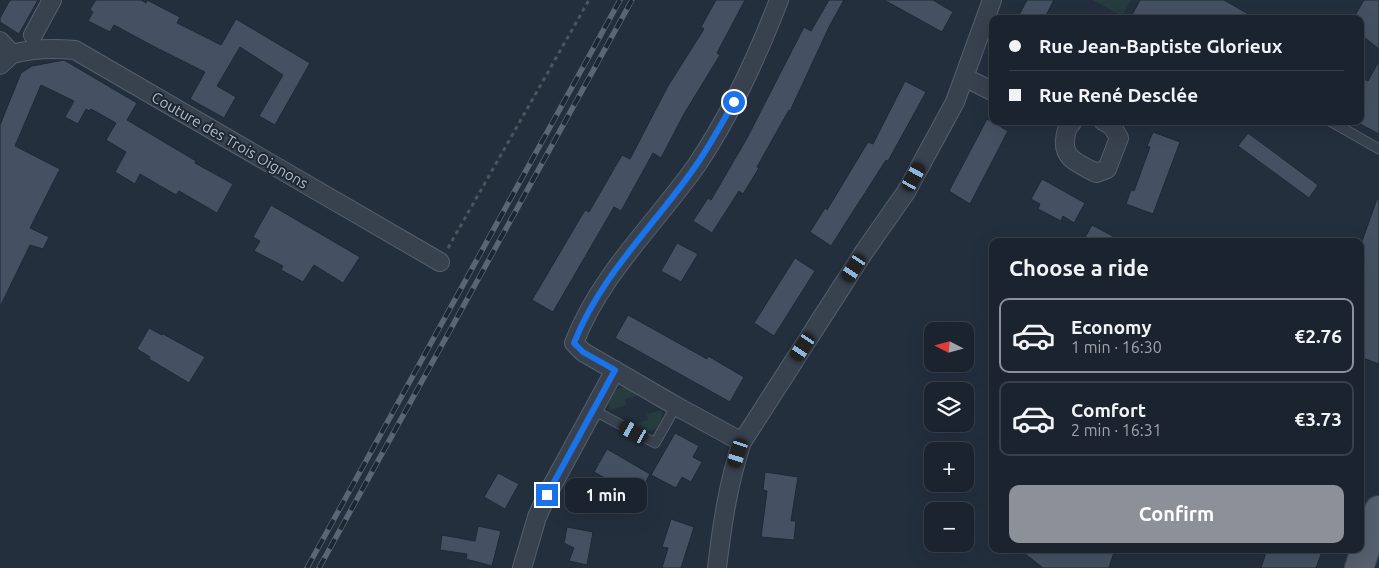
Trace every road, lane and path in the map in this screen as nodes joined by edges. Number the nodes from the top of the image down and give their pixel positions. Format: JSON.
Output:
{"nodes":[{"id":1,"x":52,"y":0,"type":"edge"},
{"id":2,"x":589,"y":0,"type":"edge"},
{"id":3,"x":779,"y":0,"type":"edge"},
{"id":4,"x":992,"y":0,"type":"edge"},
{"id":5,"x":33,"y":35,"type":"dead end"},
{"id":6,"x":0,"y":41,"type":"edge"},
{"id":7,"x":6,"y":59,"type":"edge"},
{"id":8,"x":964,"y":77,"type":"junction"},
{"id":9,"x":989,"y":90,"type":"edge"},
{"id":10,"x":1064,"y":125,"type":"edge"},
{"id":11,"x":1110,"y":125,"type":"edge"},
{"id":12,"x":1337,"y":125,"type":"edge"},
{"id":13,"x":1379,"y":149,"type":"edge"},
{"id":14,"x":440,"y":262,"type":"joint"},
{"id":15,"x":615,"y":370,"type":"junction"},
{"id":16,"x":676,"y":406,"type":"junction"},
{"id":17,"x":593,"y":410,"type":"junction"},
{"id":18,"x":742,"y":442,"type":"junction"},
{"id":19,"x":1379,"y":510,"type":"edge"},
{"id":20,"x":1366,"y":561,"type":"edge"},
{"id":21,"x":522,"y":568,"type":"edge"},
{"id":22,"x":717,"y":568,"type":"edge"}],
"edges":[{"from":1,"to":5,"type":"street"},
{"from":2,"to":14,"type":"path"},
{"from":3,"to":15,"type":"street"},
{"from":4,"to":8,"type":"street"},
{"from":6,"to":7,"type":"street"},
{"from":7,"to":14,"type":"street","name":"Couture des Trois Oignons"},
{"from":8,"to":9,"type":"street"},
{"from":8,"to":18,"type":"street"},
{"from":10,"to":11,"type":"street"},
{"from":12,"to":13,"type":"lane"},
{"from":15,"to":16,"type":"street"},
{"from":15,"to":17,"type":"street"},
{"from":16,"to":17,"type":"lane"},
{"from":16,"to":18,"type":"street"},
{"from":17,"to":21,"type":"street"},
{"from":18,"to":22,"type":"street"},
{"from":19,"to":20,"type":"main road"}]}
